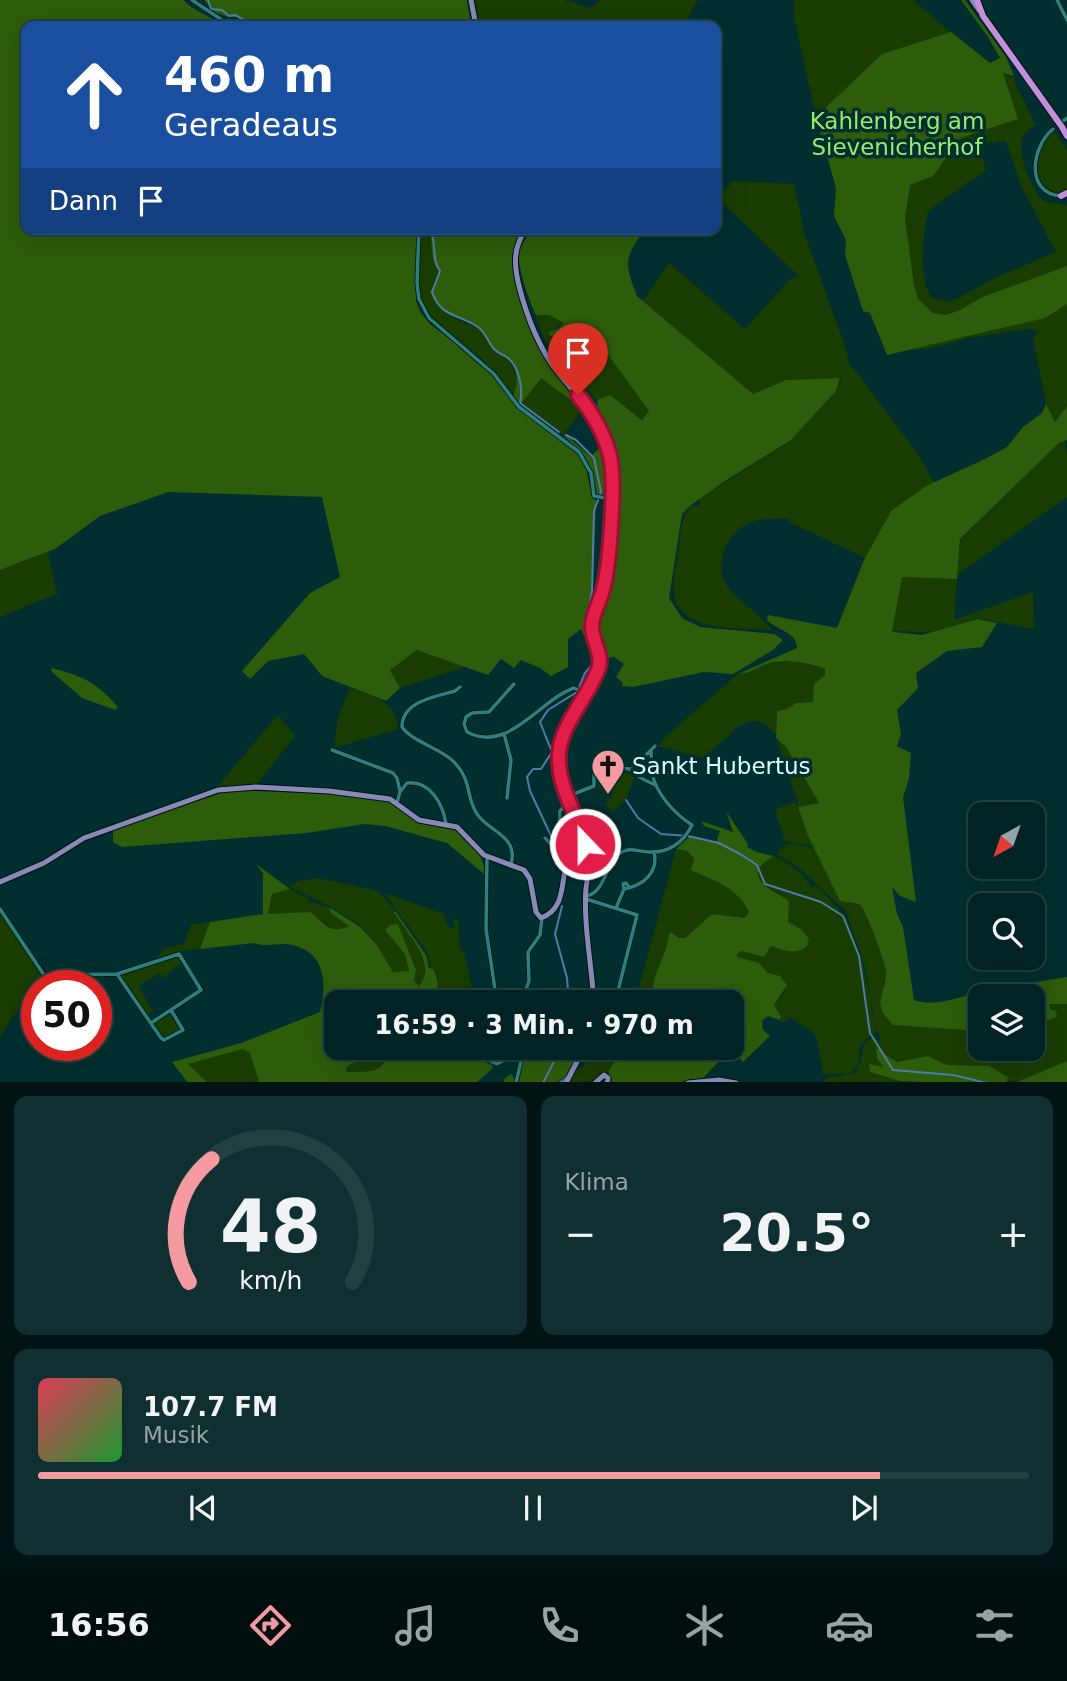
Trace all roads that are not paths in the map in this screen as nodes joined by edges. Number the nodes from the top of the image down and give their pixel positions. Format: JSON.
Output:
{"nodes":[{"id":1,"x":192,"y":0,"type":"edge"},
{"id":2,"x":471,"y":0,"type":"edge"},
{"id":3,"x":974,"y":0,"type":"edge"},
{"id":4,"x":1057,"y":0,"type":"edge"},
{"id":5,"x":1067,"y":20,"type":"edge"},
{"id":6,"x":224,"y":21,"type":"edge"},
{"id":7,"x":475,"y":21,"type":"edge"},
{"id":8,"x":1062,"y":121,"type":"edge"},
{"id":9,"x":1053,"y":129,"type":"dead end"},
{"id":10,"x":1067,"y":136,"type":"edge"},
{"id":11,"x":1065,"y":195,"type":"edge"},
{"id":12,"x":419,"y":235,"type":"edge"},
{"id":13,"x":522,"y":235,"type":"edge"},
{"id":14,"x":611,"y":499,"type":"junction"},
{"id":15,"x":514,"y":684,"type":"dead end"},
{"id":16,"x":460,"y":687,"type":"dead end"},
{"id":17,"x":586,"y":694,"type":"junction"},
{"id":18,"x":504,"y":734,"type":"junction"},
{"id":19,"x":655,"y":746,"type":"dead end"},
{"id":20,"x":332,"y":750,"type":"dead end"},
{"id":21,"x":651,"y":751,"type":"junction"},
{"id":22,"x":631,"y":770,"type":"junction"},
{"id":23,"x":653,"y":779,"type":"junction"},
{"id":24,"x":647,"y":782,"type":"junction"},
{"id":25,"x":656,"y":785,"type":"junction"},
{"id":26,"x":400,"y":791,"type":"junction"},
{"id":27,"x":507,"y":797,"type":"dead end"},
{"id":28,"x":397,"y":803,"type":"junction"},
{"id":29,"x":565,"y":803,"type":"junction"},
{"id":30,"x":446,"y":824,"type":"junction"},
{"id":31,"x":545,"y":838,"type":"dead end"},
{"id":32,"x":582,"y":841,"type":"junction"},
{"id":33,"x":564,"y":848,"type":"junction"},
{"id":34,"x":654,"y":852,"type":"junction"},
{"id":35,"x":570,"y":853,"type":"junction"},
{"id":36,"x":487,"y":857,"type":"junction"},
{"id":37,"x":511,"y":864,"type":"junction"},
{"id":38,"x":0,"y":882,"type":"edge"},
{"id":39,"x":586,"y":897,"type":"junction"},
{"id":40,"x":616,"y":908,"type":"junction"},
{"id":41,"x":0,"y":909,"type":"edge"},
{"id":42,"x":542,"y":918,"type":"junction"},
{"id":43,"x":117,"y":974,"type":"junction"},
{"id":44,"x":495,"y":990,"type":"edge"},
{"id":45,"x":526,"y":990,"type":"edge"},
{"id":46,"x":593,"y":990,"type":"edge"},
{"id":47,"x":618,"y":990,"type":"edge"},
{"id":48,"x":171,"y":1010,"type":"junction"},
{"id":49,"x":150,"y":1023,"type":"junction"},
{"id":50,"x":488,"y":1060,"type":"edge"},
{"id":51,"x":504,"y":1060,"type":"edge"},
{"id":52,"x":521,"y":1060,"type":"edge"},
{"id":53,"x":578,"y":1060,"type":"edge"},
{"id":54,"x":568,"y":1080,"type":"edge"},
{"id":55,"x":516,"y":1082,"type":"edge"},
{"id":56,"x":596,"y":1082,"type":"edge"},
{"id":57,"x":607,"y":1082,"type":"edge"},
{"id":58,"x":696,"y":1082,"type":"edge"},
{"id":59,"x":728,"y":1082,"type":"edge"}],
"edges":[{"from":1,"to":6,"type":"street"},
{"from":2,"to":7,"type":"main road"},
{"from":3,"to":8,"type":"highway"},
{"from":4,"to":5,"type":"street"},
{"from":8,"to":10,"type":"highway"},
{"from":9,"to":11,"type":"street"},
{"from":12,"to":14,"type":"street"},
{"from":13,"to":14,"type":"main road"},
{"from":14,"to":17,"type":"main road"},
{"from":15,"to":18,"type":"street"},
{"from":16,"to":37,"type":"street"},
{"from":17,"to":18,"type":"street"},
{"from":17,"to":29,"type":"main road"},
{"from":18,"to":27,"type":"street"},
{"from":19,"to":21,"type":"street"},
{"from":20,"to":26,"type":"street"},
{"from":21,"to":22,"type":"street"},
{"from":21,"to":23,"type":"street"},
{"from":22,"to":24,"type":"street"},
{"from":22,"to":29,"type":"street"},
{"from":23,"to":24,"type":"street"},
{"from":23,"to":25,"type":"street"},
{"from":24,"to":25,"type":"street"},
{"from":25,"to":34,"type":"street"},
{"from":26,"to":28,"type":"street"},
{"from":26,"to":30,"type":"street"},
{"from":28,"to":30,"type":"main road"},
{"from":28,"to":38,"type":"main road"},
{"from":29,"to":32,"type":"main road"},
{"from":29,"to":33,"type":"street"},
{"from":30,"to":36,"type":"main road"},
{"from":31,"to":33,"type":"street"},
{"from":32,"to":35,"type":"main road"},
{"from":32,"to":39,"type":"main road"},
{"from":33,"to":35,"type":"street"},
{"from":34,"to":39,"type":"street"},
{"from":34,"to":40,"type":"street"},
{"from":35,"to":42,"type":"main road"},
{"from":36,"to":37,"type":"main road"},
{"from":36,"to":44,"type":"street"},
{"from":37,"to":42,"type":"main road"},
{"from":39,"to":40,"type":"street"},
{"from":39,"to":46,"type":"main road"},
{"from":40,"to":47,"type":"street"},
{"from":41,"to":43,"type":"street"},
{"from":42,"to":45,"type":"street"},
{"from":43,"to":48,"type":"street"},
{"from":43,"to":49,"type":"street"},
{"from":48,"to":49,"type":"street"},
{"from":48,"to":49,"type":"street"},
{"from":50,"to":51,"type":"street"},
{"from":52,"to":55,"type":"street"},
{"from":53,"to":54,"type":"main road"},
{"from":56,"to":57,"type":"main road"},
{"from":58,"to":59,"type":"main road"}]}
